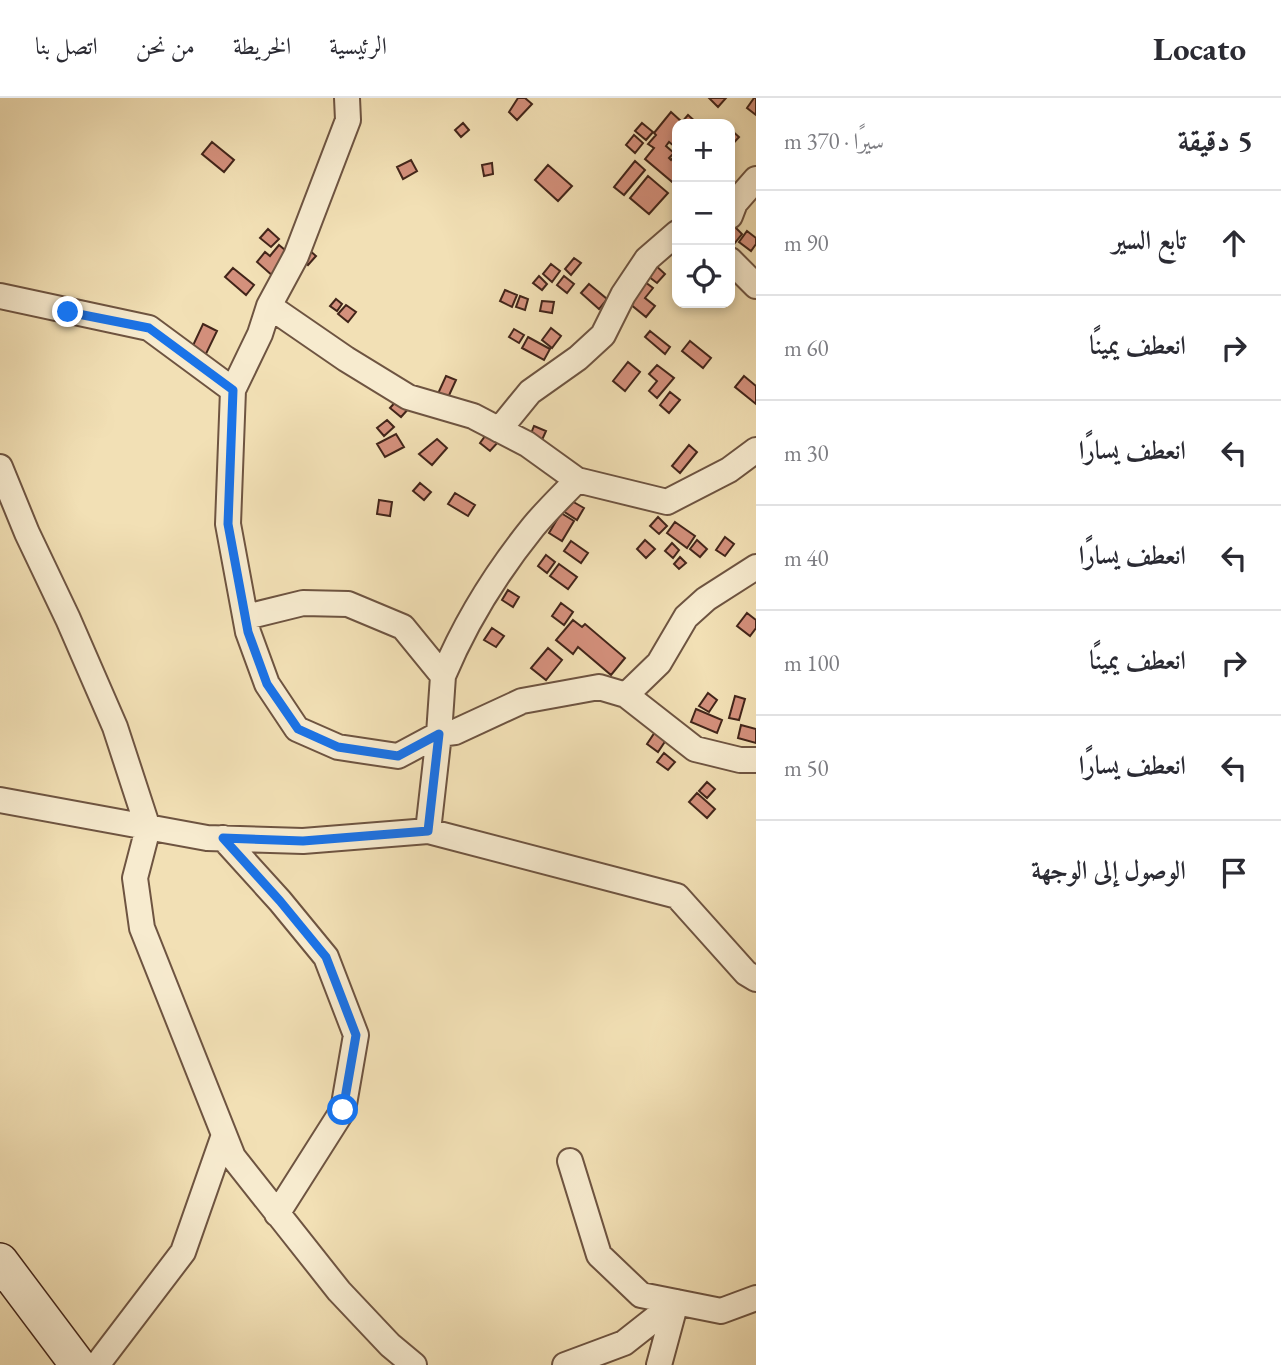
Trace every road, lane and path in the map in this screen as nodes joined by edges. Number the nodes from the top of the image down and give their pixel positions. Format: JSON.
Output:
{"nodes":[{"id":1,"x":347,"y":98,"type":"edge"},
{"id":2,"x":756,"y":179,"type":"edge"},
{"id":3,"x":735,"y":203,"type":"edge"},
{"id":4,"x":672,"y":237,"type":"edge"},
{"id":5,"x":735,"y":265,"type":"edge"},
{"id":6,"x":756,"y":285,"type":"edge"},
{"id":7,"x":0,"y":296,"type":"edge"},
{"id":8,"x":270,"y":306,"type":"junction"},
{"id":9,"x":233,"y":390,"type":"junction"},
{"id":10,"x":499,"y":430,"type":"junction"},
{"id":11,"x":756,"y":450,"type":"edge"},
{"id":12,"x":0,"y":467,"type":"edge"},
{"id":13,"x":577,"y":480,"type":"junction"},
{"id":14,"x":756,"y":566,"type":"edge"},
{"id":15,"x":246,"y":617,"type":"junction"},
{"id":16,"x":443,"y":676,"type":"junction"},
{"id":17,"x":626,"y":695,"type":"junction"},
{"id":18,"x":439,"y":734,"type":"junction"},
{"id":19,"x":756,"y":760,"type":"edge"},
{"id":20,"x":0,"y":800,"type":"edge"},
{"id":21,"x":148,"y":828,"type":"junction"},
{"id":22,"x":428,"y":831,"type":"junction"},
{"id":23,"x":223,"y":838,"type":"junction"},
{"id":24,"x":753,"y":975,"type":"edge"},
{"id":25,"x":224,"y":1135,"type":"junction"},
{"id":26,"x":570,"y":1161,"type":"dead end"},
{"id":27,"x":276,"y":1214,"type":"junction"},
{"id":28,"x":0,"y":1261,"type":"edge"},
{"id":29,"x":756,"y":1297,"type":"edge"},
{"id":30,"x":676,"y":1302,"type":"junction"},
{"id":31,"x":69,"y":1360,"type":"edge"},
{"id":32,"x":97,"y":1365,"type":"edge"},
{"id":33,"x":414,"y":1365,"type":"edge"},
{"id":34,"x":565,"y":1365,"type":"edge"},
{"id":35,"x":659,"y":1365,"type":"edge"}],
"edges":[{"from":1,"to":8,"type":"street"},
{"from":2,"to":3,"type":"street"},
{"from":4,"to":10,"type":"street"},
{"from":5,"to":6,"type":"street"},
{"from":7,"to":9,"type":"street"},
{"from":8,"to":9,"type":"street"},
{"from":8,"to":10,"type":"street"},
{"from":9,"to":15,"type":"street"},
{"from":10,"to":13,"type":"street"},
{"from":11,"to":13,"type":"street"},
{"from":12,"to":21,"type":"street"},
{"from":13,"to":16,"type":"street"},
{"from":14,"to":17,"type":"street"},
{"from":15,"to":16,"type":"street"},
{"from":15,"to":18,"type":"street"},
{"from":16,"to":18,"type":"street"},
{"from":17,"to":18,"type":"street"},
{"from":17,"to":19,"type":"street"},
{"from":18,"to":22,"type":"street"},
{"from":20,"to":21,"type":"street"},
{"from":21,"to":23,"type":"street"},
{"from":21,"to":25,"type":"street"},
{"from":22,"to":23,"type":"street"},
{"from":22,"to":24,"type":"street"},
{"from":23,"to":27,"type":"street"},
{"from":25,"to":27,"type":"street"},
{"from":25,"to":32,"type":"street"},
{"from":26,"to":30,"type":"street"},
{"from":27,"to":33,"type":"street"},
{"from":28,"to":31,"type":"street"},
{"from":29,"to":30,"type":"street"},
{"from":30,"to":34,"type":"street"},
{"from":30,"to":35,"type":"street"}]}
